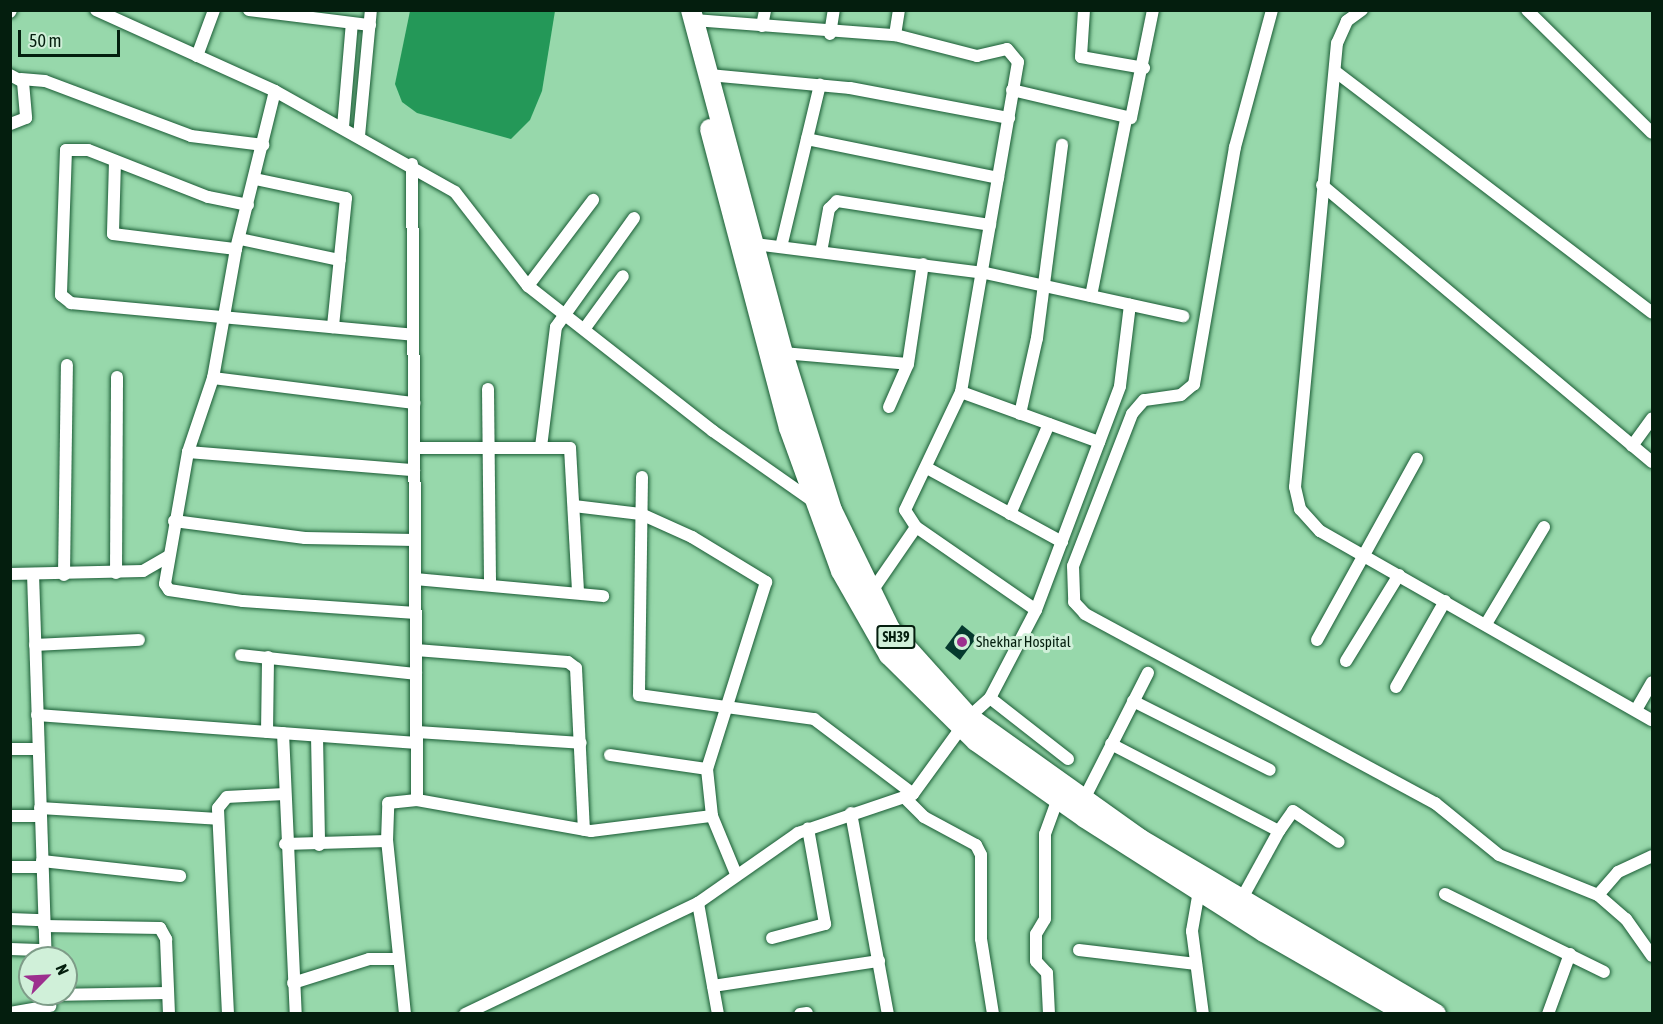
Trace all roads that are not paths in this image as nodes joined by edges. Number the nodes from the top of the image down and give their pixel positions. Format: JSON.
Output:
{"nodes":[{"id":1,"x":96,"y":10,"type":"edge"},
{"id":2,"x":214,"y":10,"type":"edge"},
{"id":3,"x":372,"y":10,"type":"edge"},
{"id":4,"x":765,"y":10,"type":"edge"},
{"id":5,"x":834,"y":10,"type":"edge"},
{"id":6,"x":899,"y":10,"type":"edge"},
{"id":7,"x":1153,"y":10,"type":"edge"},
{"id":8,"x":1272,"y":10,"type":"edge"},
{"id":9,"x":1362,"y":10,"type":"edge"},
{"id":10,"x":1527,"y":10,"type":"edge"},
{"id":11,"x":252,"y":11,"type":"edge"},
{"id":12,"x":1080,"y":11,"type":"edge"},
{"id":13,"x":687,"y":14,"type":"edge"},
{"id":14,"x":352,"y":23,"type":"junction"},
{"id":15,"x":370,"y":25,"type":"junction"},
{"id":16,"x":762,"y":26,"type":"junction"},
{"id":17,"x":830,"y":34,"type":"junction"},
{"id":18,"x":895,"y":35,"type":"junction"},
{"id":19,"x":197,"y":56,"type":"junction"},
{"id":20,"x":1144,"y":68,"type":"junction"},
{"id":21,"x":1336,"y":72,"type":"junction"},
{"id":22,"x":709,"y":75,"type":"junction"},
{"id":23,"x":16,"y":77,"type":"edge"},
{"id":24,"x":820,"y":85,"type":"junction"},
{"id":25,"x":1012,"y":90,"type":"junction"},
{"id":26,"x":275,"y":91,"type":"junction"},
{"id":27,"x":1009,"y":118,"type":"junction"},
{"id":28,"x":1126,"y":119,"type":"junction"},
{"id":29,"x":10,"y":124,"type":"edge"},
{"id":30,"x":343,"y":127,"type":"junction"},
{"id":31,"x":1653,"y":134,"type":"edge"},
{"id":32,"x":359,"y":136,"type":"junction"},
{"id":33,"x":807,"y":139,"type":"junction"},
{"id":34,"x":263,"y":145,"type":"junction"},
{"id":35,"x":1062,"y":145,"type":"dead end"},
{"id":36,"x":115,"y":161,"type":"junction"},
{"id":37,"x":412,"y":164,"type":"junction"},
{"id":38,"x":998,"y":178,"type":"junction"},
{"id":39,"x":255,"y":179,"type":"junction"},
{"id":40,"x":1322,"y":185,"type":"junction"},
{"id":41,"x":592,"y":200,"type":"dead end"},
{"id":42,"x":248,"y":205,"type":"junction"},
{"id":43,"x":634,"y":218,"type":"dead end"},
{"id":44,"x":990,"y":225,"type":"junction"},
{"id":45,"x":238,"y":244,"type":"junction"},
{"id":46,"x":755,"y":244,"type":"junction"},
{"id":47,"x":780,"y":247,"type":"junction"},
{"id":48,"x":821,"y":252,"type":"junction"},
{"id":49,"x":340,"y":260,"type":"junction"},
{"id":50,"x":923,"y":264,"type":"junction"},
{"id":51,"x":985,"y":273,"type":"junction"},
{"id":52,"x":623,"y":276,"type":"dead end"},
{"id":53,"x":528,"y":286,"type":"junction"},
{"id":54,"x":1042,"y":286,"type":"junction"},
{"id":55,"x":1091,"y":296,"type":"junction"},
{"id":56,"x":1130,"y":304,"type":"junction"},
{"id":57,"x":564,"y":313,"type":"junction"},
{"id":58,"x":1653,"y":314,"type":"edge"},
{"id":59,"x":225,"y":315,"type":"junction"},
{"id":60,"x":1183,"y":316,"type":"dead end"},
{"id":61,"x":333,"y":327,"type":"junction"},
{"id":62,"x":585,"y":328,"type":"junction"},
{"id":63,"x":413,"y":335,"type":"junction"},
{"id":64,"x":783,"y":353,"type":"junction"},
{"id":65,"x":909,"y":364,"type":"junction"},
{"id":66,"x":67,"y":365,"type":"dead end"},
{"id":67,"x":117,"y":377,"type":"dead end"},
{"id":68,"x":213,"y":378,"type":"junction"},
{"id":69,"x":488,"y":389,"type":"dead end"},
{"id":70,"x":961,"y":392,"type":"junction"},
{"id":71,"x":414,"y":403,"type":"junction"},
{"id":72,"x":889,"y":407,"type":"dead end"},
{"id":73,"x":1020,"y":414,"type":"junction"},
{"id":74,"x":1653,"y":418,"type":"edge"},
{"id":75,"x":1049,"y":424,"type":"junction"},
{"id":76,"x":1099,"y":442,"type":"junction"},
{"id":77,"x":1632,"y":446,"type":"junction"},
{"id":78,"x":541,"y":447,"type":"junction"},
{"id":79,"x":414,"y":448,"type":"junction"},
{"id":80,"x":488,"y":448,"type":"junction"},
{"id":81,"x":188,"y":452,"type":"junction"},
{"id":82,"x":1418,"y":459,"type":"dead end"},
{"id":83,"x":1653,"y":462,"type":"edge"},
{"id":84,"x":927,"y":468,"type":"junction"},
{"id":85,"x":414,"y":470,"type":"junction"},
{"id":86,"x":642,"y":477,"type":"dead end"},
{"id":87,"x":815,"y":502,"type":"junction"},
{"id":88,"x":574,"y":506,"type":"junction"},
{"id":89,"x":641,"y":514,"type":"junction"},
{"id":90,"x":1010,"y":514,"type":"junction"},
{"id":91,"x":174,"y":521,"type":"junction"},
{"id":92,"x":916,"y":526,"type":"junction"},
{"id":93,"x":1544,"y":526,"type":"dead end"},
{"id":94,"x":415,"y":540,"type":"junction"},
{"id":95,"x":1062,"y":542,"type":"junction"},
{"id":96,"x":168,"y":556,"type":"junction"},
{"id":97,"x":1365,"y":556,"type":"junction"},
{"id":98,"x":116,"y":573,"type":"junction"},
{"id":99,"x":10,"y":574,"type":"edge"},
{"id":100,"x":33,"y":574,"type":"junction"},
{"id":101,"x":64,"y":575,"type":"junction"},
{"id":102,"x":1399,"y":575,"type":"junction"},
{"id":103,"x":415,"y":579,"type":"junction"},
{"id":104,"x":490,"y":585,"type":"junction"},
{"id":105,"x":578,"y":593,"type":"junction"},
{"id":106,"x":870,"y":594,"type":"junction"},
{"id":107,"x":603,"y":596,"type":"dead end"},
{"id":108,"x":1445,"y":601,"type":"junction"},
{"id":109,"x":1036,"y":610,"type":"junction"},
{"id":110,"x":416,"y":613,"type":"junction"},
{"id":111,"x":1486,"y":624,"type":"junction"},
{"id":112,"x":139,"y":640,"type":"dead end"},
{"id":113,"x":1317,"y":640,"type":"dead end"},
{"id":114,"x":35,"y":645,"type":"junction"},
{"id":115,"x":416,"y":650,"type":"junction"},
{"id":116,"x":241,"y":655,"type":"dead end"},
{"id":117,"x":268,"y":657,"type":"junction"},
{"id":118,"x":1346,"y":661,"type":"dead end"},
{"id":119,"x":1148,"y":673,"type":"dead end"},
{"id":120,"x":416,"y":674,"type":"junction"},
{"id":121,"x":1653,"y":682,"type":"edge"},
{"id":122,"x":1396,"y":687,"type":"dead end"},
{"id":123,"x":990,"y":698,"type":"junction"},
{"id":124,"x":1133,"y":701,"type":"junction"},
{"id":125,"x":722,"y":708,"type":"junction"},
{"id":126,"x":1636,"y":710,"type":"junction"},
{"id":127,"x":37,"y":715,"type":"junction"},
{"id":128,"x":1653,"y":720,"type":"edge"},
{"id":129,"x":965,"y":722,"type":"junction"},
{"id":130,"x":267,"y":732,"type":"junction"},
{"id":131,"x":284,"y":733,"type":"junction"},
{"id":132,"x":317,"y":736,"type":"junction"},
{"id":133,"x":417,"y":737,"type":"junction"},
{"id":134,"x":581,"y":743,"type":"junction"},
{"id":135,"x":1111,"y":744,"type":"junction"},
{"id":136,"x":10,"y":749,"type":"edge"},
{"id":137,"x":38,"y":749,"type":"junction"},
{"id":138,"x":610,"y":755,"type":"dead end"},
{"id":139,"x":1068,"y":759,"type":"dead end"},
{"id":140,"x":707,"y":769,"type":"junction"},
{"id":141,"x":1270,"y":770,"type":"dead end"},
{"id":142,"x":284,"y":794,"type":"junction"},
{"id":143,"x":909,"y":796,"type":"junction"},
{"id":144,"x":1058,"y":799,"type":"junction"},
{"id":145,"x":417,"y":800,"type":"junction"},
{"id":146,"x":1080,"y":805,"type":"junction"},
{"id":147,"x":40,"y":812,"type":"junction"},
{"id":148,"x":851,"y":813,"type":"junction"},
{"id":149,"x":10,"y":816,"type":"edge"},
{"id":150,"x":712,"y":816,"type":"junction"},
{"id":151,"x":218,"y":819,"type":"junction"},
{"id":152,"x":808,"y":829,"type":"junction"},
{"id":153,"x":584,"y":830,"type":"junction"},
{"id":154,"x":1279,"y":831,"type":"junction"},
{"id":155,"x":387,"y":841,"type":"junction"},
{"id":156,"x":1339,"y":842,"type":"dead end"},
{"id":157,"x":285,"y":844,"type":"junction"},
{"id":158,"x":319,"y":844,"type":"junction"},
{"id":159,"x":1652,"y":856,"type":"edge"},
{"id":160,"x":42,"y":864,"type":"junction"},
{"id":161,"x":10,"y":867,"type":"edge"},
{"id":162,"x":736,"y":874,"type":"junction"},
{"id":163,"x":180,"y":876,"type":"dead end"},
{"id":164,"x":1200,"y":884,"type":"junction"},
{"id":165,"x":1444,"y":894,"type":"dead end"},
{"id":166,"x":1598,"y":895,"type":"junction"},
{"id":167,"x":1241,"y":900,"type":"junction"},
{"id":168,"x":698,"y":903,"type":"junction"},
{"id":169,"x":10,"y":919,"type":"edge"},
{"id":170,"x":44,"y":923,"type":"junction"},
{"id":171,"x":772,"y":938,"type":"dead end"},
{"id":172,"x":45,"y":946,"type":"edge"},
{"id":173,"x":1079,"y":950,"type":"dead end"},
{"id":174,"x":1570,"y":954,"type":"junction"},
{"id":175,"x":1653,"y":956,"type":"edge"},
{"id":176,"x":398,"y":959,"type":"junction"},
{"id":177,"x":879,"y":961,"type":"junction"},
{"id":178,"x":1196,"y":964,"type":"junction"},
{"id":179,"x":1604,"y":972,"type":"dead end"},
{"id":180,"x":293,"y":983,"type":"junction"},
{"id":181,"x":1368,"y":984,"type":"junction"},
{"id":182,"x":713,"y":986,"type":"junction"},
{"id":183,"x":168,"y":993,"type":"junction"},
{"id":184,"x":78,"y":1000,"type":"edge"},
{"id":185,"x":35,"y":1006,"type":"edge"},
{"id":186,"x":10,"y":1013,"type":"edge"},
{"id":187,"x":169,"y":1014,"type":"edge"},
{"id":188,"x":228,"y":1014,"type":"edge"},
{"id":189,"x":296,"y":1014,"type":"edge"},
{"id":190,"x":405,"y":1014,"type":"edge"},
{"id":191,"x":465,"y":1014,"type":"edge"},
{"id":192,"x":718,"y":1014,"type":"edge"},
{"id":193,"x":888,"y":1014,"type":"edge"},
{"id":194,"x":993,"y":1014,"type":"edge"},
{"id":195,"x":1049,"y":1014,"type":"edge"},
{"id":196,"x":1203,"y":1014,"type":"edge"},
{"id":197,"x":1407,"y":1014,"type":"edge"},
{"id":198,"x":1436,"y":1014,"type":"edge"},
{"id":199,"x":1548,"y":1014,"type":"edge"}],
"edges":[{"from":1,"to":19,"type":"street"},
{"from":2,"to":19,"type":"street"},
{"from":3,"to":15,"type":"street"},
{"from":4,"to":16,"type":"street"},
{"from":5,"to":17,"type":"street"},
{"from":6,"to":18,"type":"street"},
{"from":7,"to":20,"type":"street"},
{"from":8,"to":166,"type":"street"},
{"from":9,"to":21,"type":"street"},
{"from":10,"to":31,"type":"street"},
{"from":11,"to":14,"type":"street"},
{"from":12,"to":20,"type":"street"},
{"from":13,"to":16,"type":"street"},
{"from":13,"to":22,"type":"main road","number":"SH39"},
{"from":13,"to":87,"type":"main road","number":"SH39"},
{"from":14,"to":15,"type":"street"},
{"from":14,"to":30,"type":"street"},
{"from":15,"to":32,"type":"street"},
{"from":16,"to":17,"type":"street"},
{"from":17,"to":18,"type":"street"},
{"from":18,"to":25,"type":"street"},
{"from":19,"to":26,"type":"street"},
{"from":20,"to":28,"type":"street"},
{"from":21,"to":40,"type":"street"},
{"from":21,"to":58,"type":"street"},
{"from":22,"to":24,"type":"street"},
{"from":22,"to":46,"type":"main road","number":"SH39"},
{"from":23,"to":29,"type":"street"},
{"from":23,"to":34,"type":"street"},
{"from":24,"to":27,"type":"street"},
{"from":24,"to":33,"type":"street"},
{"from":25,"to":27,"type":"street"},
{"from":25,"to":28,"type":"street"},
{"from":26,"to":30,"type":"street"},
{"from":26,"to":34,"type":"street"},
{"from":27,"to":38,"type":"street"},
{"from":28,"to":55,"type":"street"},
{"from":30,"to":32,"type":"street"},
{"from":32,"to":37,"type":"street"},
{"from":33,"to":38,"type":"street"},
{"from":33,"to":47,"type":"street"},
{"from":34,"to":39,"type":"street"},
{"from":35,"to":54,"type":"street"},
{"from":36,"to":42,"type":"street"},
{"from":36,"to":45,"type":"street"},
{"from":36,"to":59,"type":"street"},
{"from":37,"to":53,"type":"street"},
{"from":37,"to":63,"type":"street"},
{"from":38,"to":44,"type":"street"},
{"from":39,"to":42,"type":"street"},
{"from":39,"to":49,"type":"street"},
{"from":40,"to":77,"type":"street"},
{"from":40,"to":97,"type":"street"},
{"from":41,"to":53,"type":"street"},
{"from":42,"to":45,"type":"street"},
{"from":43,"to":57,"type":"street"},
{"from":44,"to":48,"type":"street"},
{"from":44,"to":51,"type":"street"},
{"from":45,"to":49,"type":"street"},
{"from":45,"to":59,"type":"street"},
{"from":46,"to":47,"type":"street"},
{"from":46,"to":64,"type":"main road","number":"SH39"},
{"from":47,"to":48,"type":"street"},
{"from":48,"to":50,"type":"street"},
{"from":49,"to":61,"type":"street"},
{"from":50,"to":51,"type":"street"},
{"from":50,"to":65,"type":"street"},
{"from":51,"to":54,"type":"street"},
{"from":51,"to":70,"type":"street"},
{"from":52,"to":62,"type":"street"},
{"from":53,"to":57,"type":"street"},
{"from":54,"to":55,"type":"street"},
{"from":54,"to":73,"type":"street"},
{"from":55,"to":56,"type":"street"},
{"from":56,"to":60,"type":"street"},
{"from":56,"to":76,"type":"street"},
{"from":57,"to":62,"type":"street"},
{"from":57,"to":78,"type":"street"},
{"from":59,"to":61,"type":"street"},
{"from":59,"to":68,"type":"street"},
{"from":61,"to":63,"type":"street"},
{"from":62,"to":87,"type":"street"},
{"from":63,"to":71,"type":"street"},
{"from":64,"to":65,"type":"street"},
{"from":64,"to":106,"type":"main road","number":"SH39"},
{"from":65,"to":72,"type":"street"},
{"from":66,"to":101,"type":"street"},
{"from":67,"to":98,"type":"street"},
{"from":68,"to":71,"type":"street"},
{"from":68,"to":81,"type":"street"},
{"from":69,"to":80,"type":"street"},
{"from":70,"to":73,"type":"street"},
{"from":70,"to":84,"type":"street"},
{"from":71,"to":79,"type":"street"},
{"from":73,"to":75,"type":"street"},
{"from":74,"to":77,"type":"street"},
{"from":75,"to":76,"type":"street"},
{"from":75,"to":90,"type":"street"},
{"from":76,"to":95,"type":"street"},
{"from":77,"to":83,"type":"street"},
{"from":78,"to":80,"type":"street"},
{"from":78,"to":88,"type":"street"},
{"from":79,"to":80,"type":"street"},
{"from":79,"to":85,"type":"street"},
{"from":80,"to":104,"type":"street"},
{"from":81,"to":85,"type":"street"},
{"from":81,"to":91,"type":"street"},
{"from":82,"to":97,"type":"street"},
{"from":84,"to":90,"type":"street"},
{"from":84,"to":92,"type":"street"},
{"from":85,"to":94,"type":"street"},
{"from":86,"to":89,"type":"street"},
{"from":87,"to":129,"type":"main road","number":"SH39"},
{"from":88,"to":89,"type":"street"},
{"from":88,"to":105,"type":"street"},
{"from":89,"to":125,"type":"street"},
{"from":89,"to":125,"type":"street"},
{"from":90,"to":95,"type":"street"},
{"from":91,"to":94,"type":"street"},
{"from":91,"to":96,"type":"street"},
{"from":92,"to":106,"type":"street"},
{"from":92,"to":109,"type":"street"},
{"from":93,"to":111,"type":"street"},
{"from":94,"to":103,"type":"street"},
{"from":95,"to":109,"type":"street"},
{"from":96,"to":98,"type":"street"},
{"from":96,"to":110,"type":"street"},
{"from":97,"to":102,"type":"street"},
{"from":97,"to":113,"type":"street"},
{"from":98,"to":101,"type":"street"},
{"from":99,"to":100,"type":"street"},
{"from":100,"to":101,"type":"street"},
{"from":100,"to":114,"type":"street"},
{"from":102,"to":108,"type":"street"},
{"from":102,"to":118,"type":"street"},
{"from":103,"to":104,"type":"street"},
{"from":103,"to":110,"type":"street"},
{"from":104,"to":105,"type":"street"},
{"from":105,"to":107,"type":"street"},
{"from":106,"to":129,"type":"main road","number":"SH39"},
{"from":108,"to":111,"type":"street"},
{"from":108,"to":122,"type":"street"},
{"from":109,"to":123,"type":"street"},
{"from":110,"to":115,"type":"street"},
{"from":111,"to":126,"type":"street"},
{"from":112,"to":114,"type":"street"},
{"from":114,"to":127,"type":"street"},
{"from":115,"to":120,"type":"street"},
{"from":115,"to":134,"type":"street"},
{"from":116,"to":117,"type":"street"},
{"from":117,"to":120,"type":"street"},
{"from":117,"to":130,"type":"street"},
{"from":119,"to":124,"type":"street"},
{"from":120,"to":133,"type":"street"},
{"from":121,"to":126,"type":"street"},
{"from":123,"to":129,"type":"street"},
{"from":123,"to":139,"type":"street"},
{"from":124,"to":135,"type":"street"},
{"from":124,"to":141,"type":"street"},
{"from":125,"to":140,"type":"street"},
{"from":125,"to":143,"type":"street"},
{"from":126,"to":128,"type":"street"},
{"from":127,"to":130,"type":"street"},
{"from":127,"to":137,"type":"street"},
{"from":129,"to":143,"type":"street"},
{"from":129,"to":144,"type":"main road","number":"SH39"},
{"from":129,"to":146,"type":"main road","number":"SH39"},
{"from":130,"to":131,"type":"street"},
{"from":131,"to":132,"type":"street"},
{"from":131,"to":142,"type":"street"},
{"from":132,"to":133,"type":"street"},
{"from":132,"to":158,"type":"street"},
{"from":133,"to":134,"type":"street"},
{"from":133,"to":145,"type":"street"},
{"from":134,"to":153,"type":"street"},
{"from":135,"to":146,"type":"street"},
{"from":135,"to":154,"type":"street"},
{"from":136,"to":137,"type":"street"},
{"from":137,"to":147,"type":"street"},
{"from":138,"to":140,"type":"street"},
{"from":140,"to":150,"type":"street"},
{"from":142,"to":151,"type":"street"},
{"from":142,"to":157,"type":"street"},
{"from":143,"to":148,"type":"street"},
{"from":143,"to":194,"type":"street"},
{"from":144,"to":146,"type":"main road","number":"SH39"},
{"from":144,"to":195,"type":"street"},
{"from":145,"to":153,"type":"street"},
{"from":145,"to":155,"type":"street"},
{"from":146,"to":164,"type":"main road","number":"SH39"},
{"from":147,"to":149,"type":"street"},
{"from":147,"to":151,"type":"street"},
{"from":147,"to":160,"type":"street"},
{"from":148,"to":152,"type":"street"},
{"from":148,"to":177,"type":"street"},
{"from":150,"to":153,"type":"street"},
{"from":150,"to":162,"type":"street"},
{"from":151,"to":188,"type":"street"},
{"from":152,"to":162,"type":"street"},
{"from":152,"to":171,"type":"street"},
{"from":154,"to":156,"type":"street"},
{"from":154,"to":167,"type":"street"},
{"from":155,"to":158,"type":"street"},
{"from":155,"to":176,"type":"street"},
{"from":157,"to":158,"type":"street"},
{"from":157,"to":180,"type":"street"},
{"from":159,"to":166,"type":"street"},
{"from":160,"to":161,"type":"street"},
{"from":160,"to":163,"type":"street"},
{"from":160,"to":170,"type":"street"},
{"from":162,"to":168,"type":"street"},
{"from":164,"to":167,"type":"main road","number":"SH39"},
{"from":164,"to":178,"type":"street"},
{"from":164,"to":181,"type":"main road","number":"SH39"},
{"from":165,"to":174,"type":"street"},
{"from":166,"to":175,"type":"street"},
{"from":167,"to":181,"type":"main road","number":"SH39"},
{"from":168,"to":182,"type":"street"},
{"from":168,"to":191,"type":"street"},
{"from":169,"to":170,"type":"street"},
{"from":170,"to":172,"type":"street"},
{"from":170,"to":183,"type":"street"},
{"from":173,"to":178,"type":"street"},
{"from":174,"to":179,"type":"street"},
{"from":174,"to":199,"type":"street"},
{"from":176,"to":180,"type":"street"},
{"from":176,"to":190,"type":"street"},
{"from":177,"to":182,"type":"street"},
{"from":177,"to":193,"type":"street"},
{"from":178,"to":196,"type":"street"},
{"from":180,"to":189,"type":"street"},
{"from":181,"to":197,"type":"main road","number":"SH39"},
{"from":181,"to":198,"type":"main road","number":"SH39"},
{"from":182,"to":192,"type":"street"},
{"from":183,"to":184,"type":"street"},
{"from":183,"to":187,"type":"street"},
{"from":185,"to":186,"type":"street"}]}
